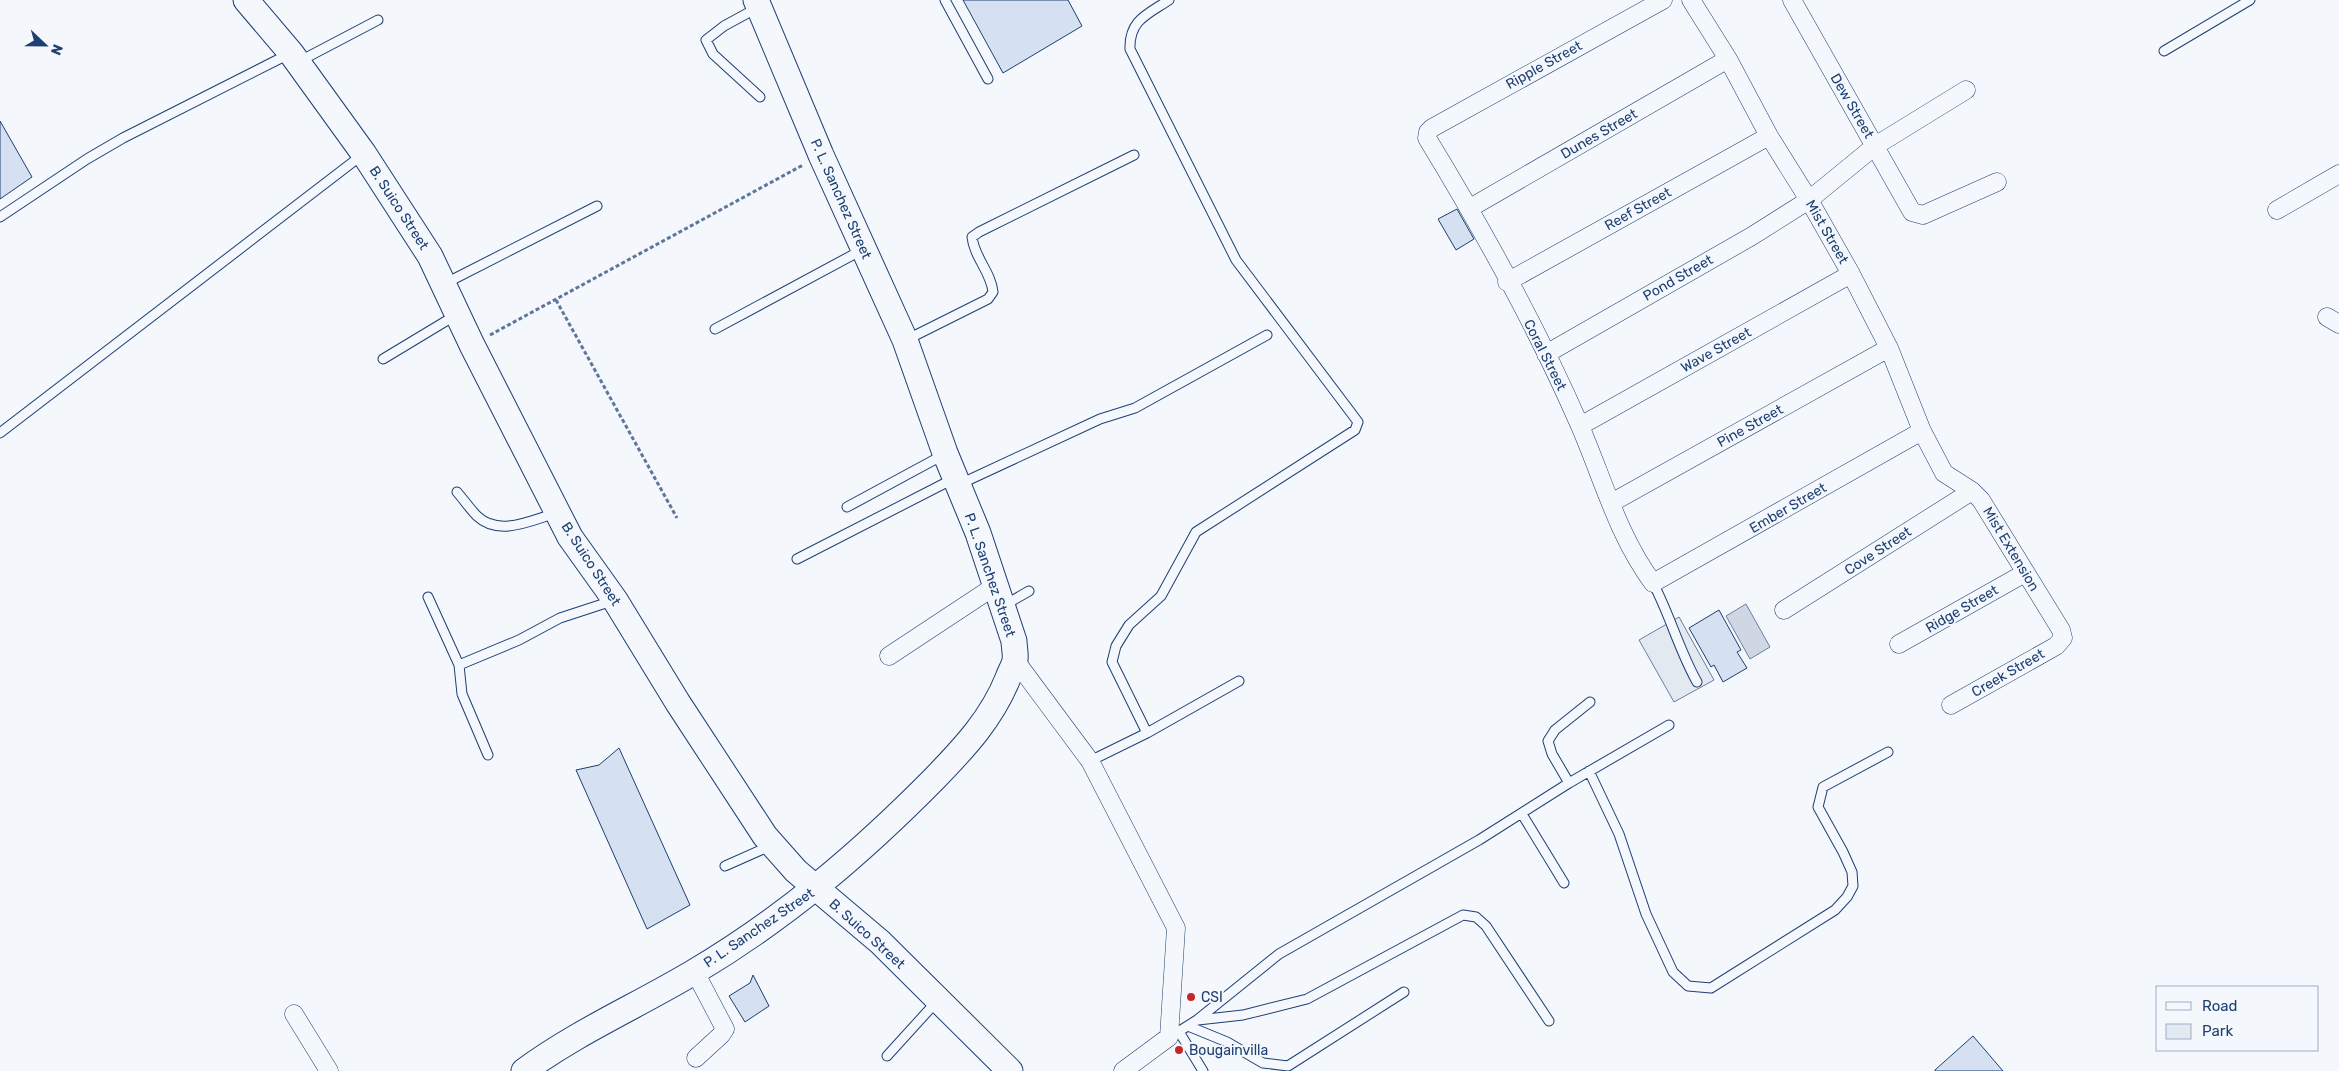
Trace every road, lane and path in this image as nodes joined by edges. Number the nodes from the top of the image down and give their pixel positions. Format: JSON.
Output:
{"nodes":[{"id":1,"x":246,"y":0,"type":"edge"},
{"id":2,"x":945,"y":0,"type":"edge"},
{"id":3,"x":1169,"y":0,"type":"edge"},
{"id":4,"x":1663,"y":0,"type":"edge"},
{"id":5,"x":1691,"y":0,"type":"edge"},
{"id":6,"x":1792,"y":0,"type":"edge"},
{"id":7,"x":2250,"y":0,"type":"edge"},
{"id":8,"x":758,"y":4,"type":"edge"},
{"id":9,"x":1633,"y":7,"type":"edge"},
{"id":10,"x":378,"y":20,"type":"dead end"},
{"id":11,"x":2164,"y":51,"type":"dead end"},
{"id":12,"x":294,"y":58,"type":"junction"},
{"id":13,"x":1728,"y":60,"type":"junction"},
{"id":14,"x":988,"y":79,"type":"dead end"},
{"id":15,"x":1966,"y":90,"type":"dead end"},
{"id":16,"x":760,"y":97,"type":"dead end"},
{"id":17,"x":1428,"y":132,"type":"joint"},
{"id":18,"x":1769,"y":136,"type":"junction"},
{"id":19,"x":1875,"y":146,"type":"junction"},
{"id":20,"x":364,"y":154,"type":"junction"},
{"id":21,"x":821,"y":155,"type":"junction"},
{"id":22,"x":1134,"y":155,"type":"dead end"},
{"id":23,"x":2339,"y":174,"type":"edge"},
{"id":24,"x":1997,"y":182,"type":"dead end"},
{"id":25,"x":1809,"y":200,"type":"junction"},
{"id":26,"x":596,"y":206,"type":"dead end"},
{"id":27,"x":1470,"y":208,"type":"junction"},
{"id":28,"x":2278,"y":210,"type":"dead end"},
{"id":29,"x":0,"y":217,"type":"edge"},
{"id":30,"x":864,"y":249,"type":"junction"},
{"id":31,"x":1851,"y":274,"type":"junction"},
{"id":32,"x":1508,"y":282,"type":"junction"},
{"id":33,"x":445,"y":284,"type":"junction"},
{"id":34,"x":556,"y":300,"type":"junction"},
{"id":35,"x":459,"y":313,"type":"junction"},
{"id":36,"x":715,"y":329,"type":"dead end"},
{"id":37,"x":1267,"y":334,"type":"dead end"},
{"id":38,"x":905,"y":340,"type":"junction"},
{"id":39,"x":472,"y":345,"type":"junction"},
{"id":40,"x":1889,"y":348,"type":"junction"},
{"id":41,"x":1546,"y":354,"type":"junction"},
{"id":42,"x":383,"y":359,"type":"dead end"},
{"id":43,"x":1580,"y":426,"type":"junction"},
{"id":44,"x":1922,"y":431,"type":"junction"},
{"id":45,"x":0,"y":433,"type":"edge"},
{"id":46,"x":945,"y":454,"type":"junction"},
{"id":47,"x":1944,"y":473,"type":"joint"},
{"id":48,"x":956,"y":482,"type":"junction"},
{"id":49,"x":1972,"y":491,"type":"junction"},
{"id":50,"x":457,"y":492,"type":"dead end"},
{"id":51,"x":1611,"y":503,"type":"junction"},
{"id":52,"x":847,"y":508,"type":"dead end"},
{"id":53,"x":558,"y":512,"type":"junction"},
{"id":54,"x":677,"y":518,"type":"dead end"},
{"id":55,"x":797,"y":559,"type":"dead end"},
{"id":56,"x":2025,"y":573,"type":"junction"},
{"id":57,"x":1653,"y":583,"type":"junction"},
{"id":58,"x":1028,"y":590,"type":"dead end"},
{"id":59,"x":999,"y":596,"type":"junction"},
{"id":60,"x":428,"y":597,"type":"dead end"},
{"id":61,"x":615,"y":600,"type":"junction"},
{"id":62,"x":1784,"y":610,"type":"dead end"},
{"id":63,"x":2063,"y":638,"type":"joint"},
{"id":64,"x":1899,"y":644,"type":"dead end"},
{"id":65,"x":889,"y":656,"type":"dead end"},
{"id":66,"x":1015,"y":660,"type":"junction"},
{"id":67,"x":459,"y":665,"type":"junction"},
{"id":68,"x":1239,"y":681,"type":"dead end"},
{"id":69,"x":1697,"y":682,"type":"dead end"},
{"id":70,"x":1590,"y":702,"type":"dead end"},
{"id":71,"x":1951,"y":705,"type":"dead end"},
{"id":72,"x":1669,"y":725,"type":"dead end"},
{"id":73,"x":1147,"y":733,"type":"junction"},
{"id":74,"x":1888,"y":752,"type":"dead end"},
{"id":75,"x":488,"y":755,"type":"dead end"},
{"id":76,"x":1090,"y":761,"type":"junction"},
{"id":77,"x":1589,"y":771,"type":"junction"},
{"id":78,"x":1569,"y":783,"type":"junction"},
{"id":79,"x":1522,"y":814,"type":"junction"},
{"id":80,"x":772,"y":845,"type":"junction"},
{"id":81,"x":725,"y":866,"type":"dead end"},
{"id":82,"x":1564,"y":883,"type":"dead end"},
{"id":83,"x":816,"y":889,"type":"junction"},
{"id":84,"x":695,"y":972,"type":"junction"},
{"id":85,"x":1404,"y":992,"type":"dead end"},
{"id":86,"x":937,"y":1000,"type":"junction"},
{"id":87,"x":294,"y":1014,"type":"dead end"},
{"id":88,"x":1198,"y":1020,"type":"junction"},
{"id":89,"x":1549,"y":1021,"type":"dead end"},
{"id":90,"x":1188,"y":1026,"type":"junction"},
{"id":91,"x":1173,"y":1034,"type":"junction"},
{"id":92,"x":887,"y":1056,"type":"dead end"},
{"id":93,"x":696,"y":1058,"type":"dead end"},
{"id":94,"x":329,"y":1071,"type":"edge"},
{"id":95,"x":524,"y":1071,"type":"edge"},
{"id":96,"x":1010,"y":1071,"type":"edge"},
{"id":97,"x":1123,"y":1071,"type":"edge"},
{"id":98,"x":1203,"y":1071,"type":"edge"}],
"edges":[{"from":1,"to":12,"type":"street","name":"B. Suico Street"},
{"from":2,"to":14,"type":"lane"},
{"from":3,"to":73,"type":"lane"},
{"from":4,"to":9,"type":"street","name":"Ripple Street"},
{"from":5,"to":13,"type":"street","name":"Mist Street"},
{"from":6,"to":19,"type":"street","name":"Dew Street"},
{"from":7,"to":11,"type":"lane"},
{"from":8,"to":16,"type":"lane"},
{"from":8,"to":21,"type":"street","name":"P. L. Sanchez Street"},
{"from":9,"to":17,"type":"street","name":"Ripple Street"},
{"from":10,"to":12,"type":"lane"},
{"from":12,"to":20,"type":"street","name":"B. Suico Street"},
{"from":12,"to":29,"type":"lane"},
{"from":13,"to":18,"type":"street","name":"Mist Street"},
{"from":13,"to":27,"type":"street","name":"Dunes Street"},
{"from":15,"to":19,"type":"street","name":"Pond Street"},
{"from":17,"to":27,"type":"street","name":"Coral Street"},
{"from":18,"to":25,"type":"street","name":"Mist Street"},
{"from":18,"to":32,"type":"street","name":"Reef Street"},
{"from":19,"to":24,"type":"street","name":"Dew Street"},
{"from":19,"to":25,"type":"street","name":"Pond Street"},
{"from":20,"to":33,"type":"street","name":"B. Suico Street"},
{"from":20,"to":45,"type":"lane"},
{"from":21,"to":30,"type":"street","name":"P. L. Sanchez Street"},
{"from":21,"to":34,"type":"path"},
{"from":22,"to":38,"type":"lane"},
{"from":23,"to":28,"type":"street"},
{"from":25,"to":31,"type":"street","name":"Mist Street"},
{"from":25,"to":41,"type":"street","name":"Pond Street"},
{"from":26,"to":33,"type":"lane"},
{"from":27,"to":32,"type":"street","name":"Coral Street"},
{"from":30,"to":36,"type":"lane"},
{"from":30,"to":38,"type":"street","name":"P. L. Sanchez Street"},
{"from":31,"to":40,"type":"street","name":"Mist Street"},
{"from":31,"to":43,"type":"street","name":"Wave Street"},
{"from":32,"to":41,"type":"street","name":"Coral Street"},
{"from":33,"to":35,"type":"street","name":"B. Suico Street"},
{"from":34,"to":39,"type":"path"},
{"from":34,"to":54,"type":"path"},
{"from":35,"to":39,"type":"street","name":"B. Suico Street"},
{"from":35,"to":42,"type":"lane"},
{"from":37,"to":48,"type":"lane"},
{"from":38,"to":46,"type":"street","name":"P. L. Sanchez Street"},
{"from":39,"to":53,"type":"street","name":"B. Suico Street"},
{"from":40,"to":44,"type":"street","name":"Mist Street"},
{"from":40,"to":51,"type":"street","name":"Pine Street"},
{"from":41,"to":43,"type":"street","name":"Coral Street"},
{"from":43,"to":51,"type":"street","name":"Coral Street"},
{"from":44,"to":47,"type":"street","name":"Mist Street"},
{"from":44,"to":57,"type":"street","name":"Ember Street"},
{"from":46,"to":48,"type":"street","name":"P. L. Sanchez Street"},
{"from":46,"to":52,"type":"lane"},
{"from":47,"to":49,"type":"street","name":"Mist Extension"},
{"from":48,"to":55,"type":"lane"},
{"from":48,"to":59,"type":"street","name":"P. L. Sanchez Street"},
{"from":49,"to":56,"type":"street","name":"Mist Extension"},
{"from":49,"to":62,"type":"street","name":"Cove Street"},
{"from":50,"to":53,"type":"lane"},
{"from":51,"to":57,"type":"street","name":"Coral Street"},
{"from":53,"to":61,"type":"street","name":"B. Suico Street"},
{"from":56,"to":63,"type":"street","name":"Mist Extension"},
{"from":56,"to":64,"type":"street","name":"Ridge Street"},
{"from":57,"to":69,"type":"lane"},
{"from":58,"to":59,"type":"lane"},
{"from":59,"to":65,"type":"street"},
{"from":59,"to":66,"type":"street","name":"P. L. Sanchez Street"},
{"from":60,"to":67,"type":"lane"},
{"from":61,"to":67,"type":"lane"},
{"from":61,"to":80,"type":"street","name":"B. Suico Street"},
{"from":63,"to":71,"type":"street","name":"Creek Street"},
{"from":66,"to":76,"type":"street"},
{"from":66,"to":83,"type":"street","name":"P. L. Sanchez Street"},
{"from":67,"to":75,"type":"lane"},
{"from":68,"to":73,"type":"lane"},
{"from":70,"to":78,"type":"lane"},
{"from":72,"to":77,"type":"lane"},
{"from":73,"to":76,"type":"lane"},
{"from":74,"to":77,"type":"lane"},
{"from":76,"to":91,"type":"street"},
{"from":77,"to":78,"type":"lane"},
{"from":78,"to":79,"type":"lane"},
{"from":79,"to":82,"type":"lane"},
{"from":79,"to":88,"type":"lane"},
{"from":80,"to":81,"type":"lane"},
{"from":80,"to":83,"type":"street","name":"B. Suico Street"},
{"from":83,"to":84,"type":"street","name":"P. L. Sanchez Street"},
{"from":83,"to":86,"type":"street","name":"B. Suico Street"},
{"from":84,"to":93,"type":"street"},
{"from":84,"to":95,"type":"street","name":"P. L. Sanchez Street"},
{"from":85,"to":90,"type":"lane"},
{"from":86,"to":92,"type":"lane"},
{"from":86,"to":96,"type":"street","name":"B. Suico Street"},
{"from":87,"to":94,"type":"street"},
{"from":88,"to":89,"type":"lane"},
{"from":88,"to":90,"type":"lane"},
{"from":90,"to":91,"type":"lane"},
{"from":91,"to":97,"type":"street"},
{"from":91,"to":98,"type":"lane"}]}
